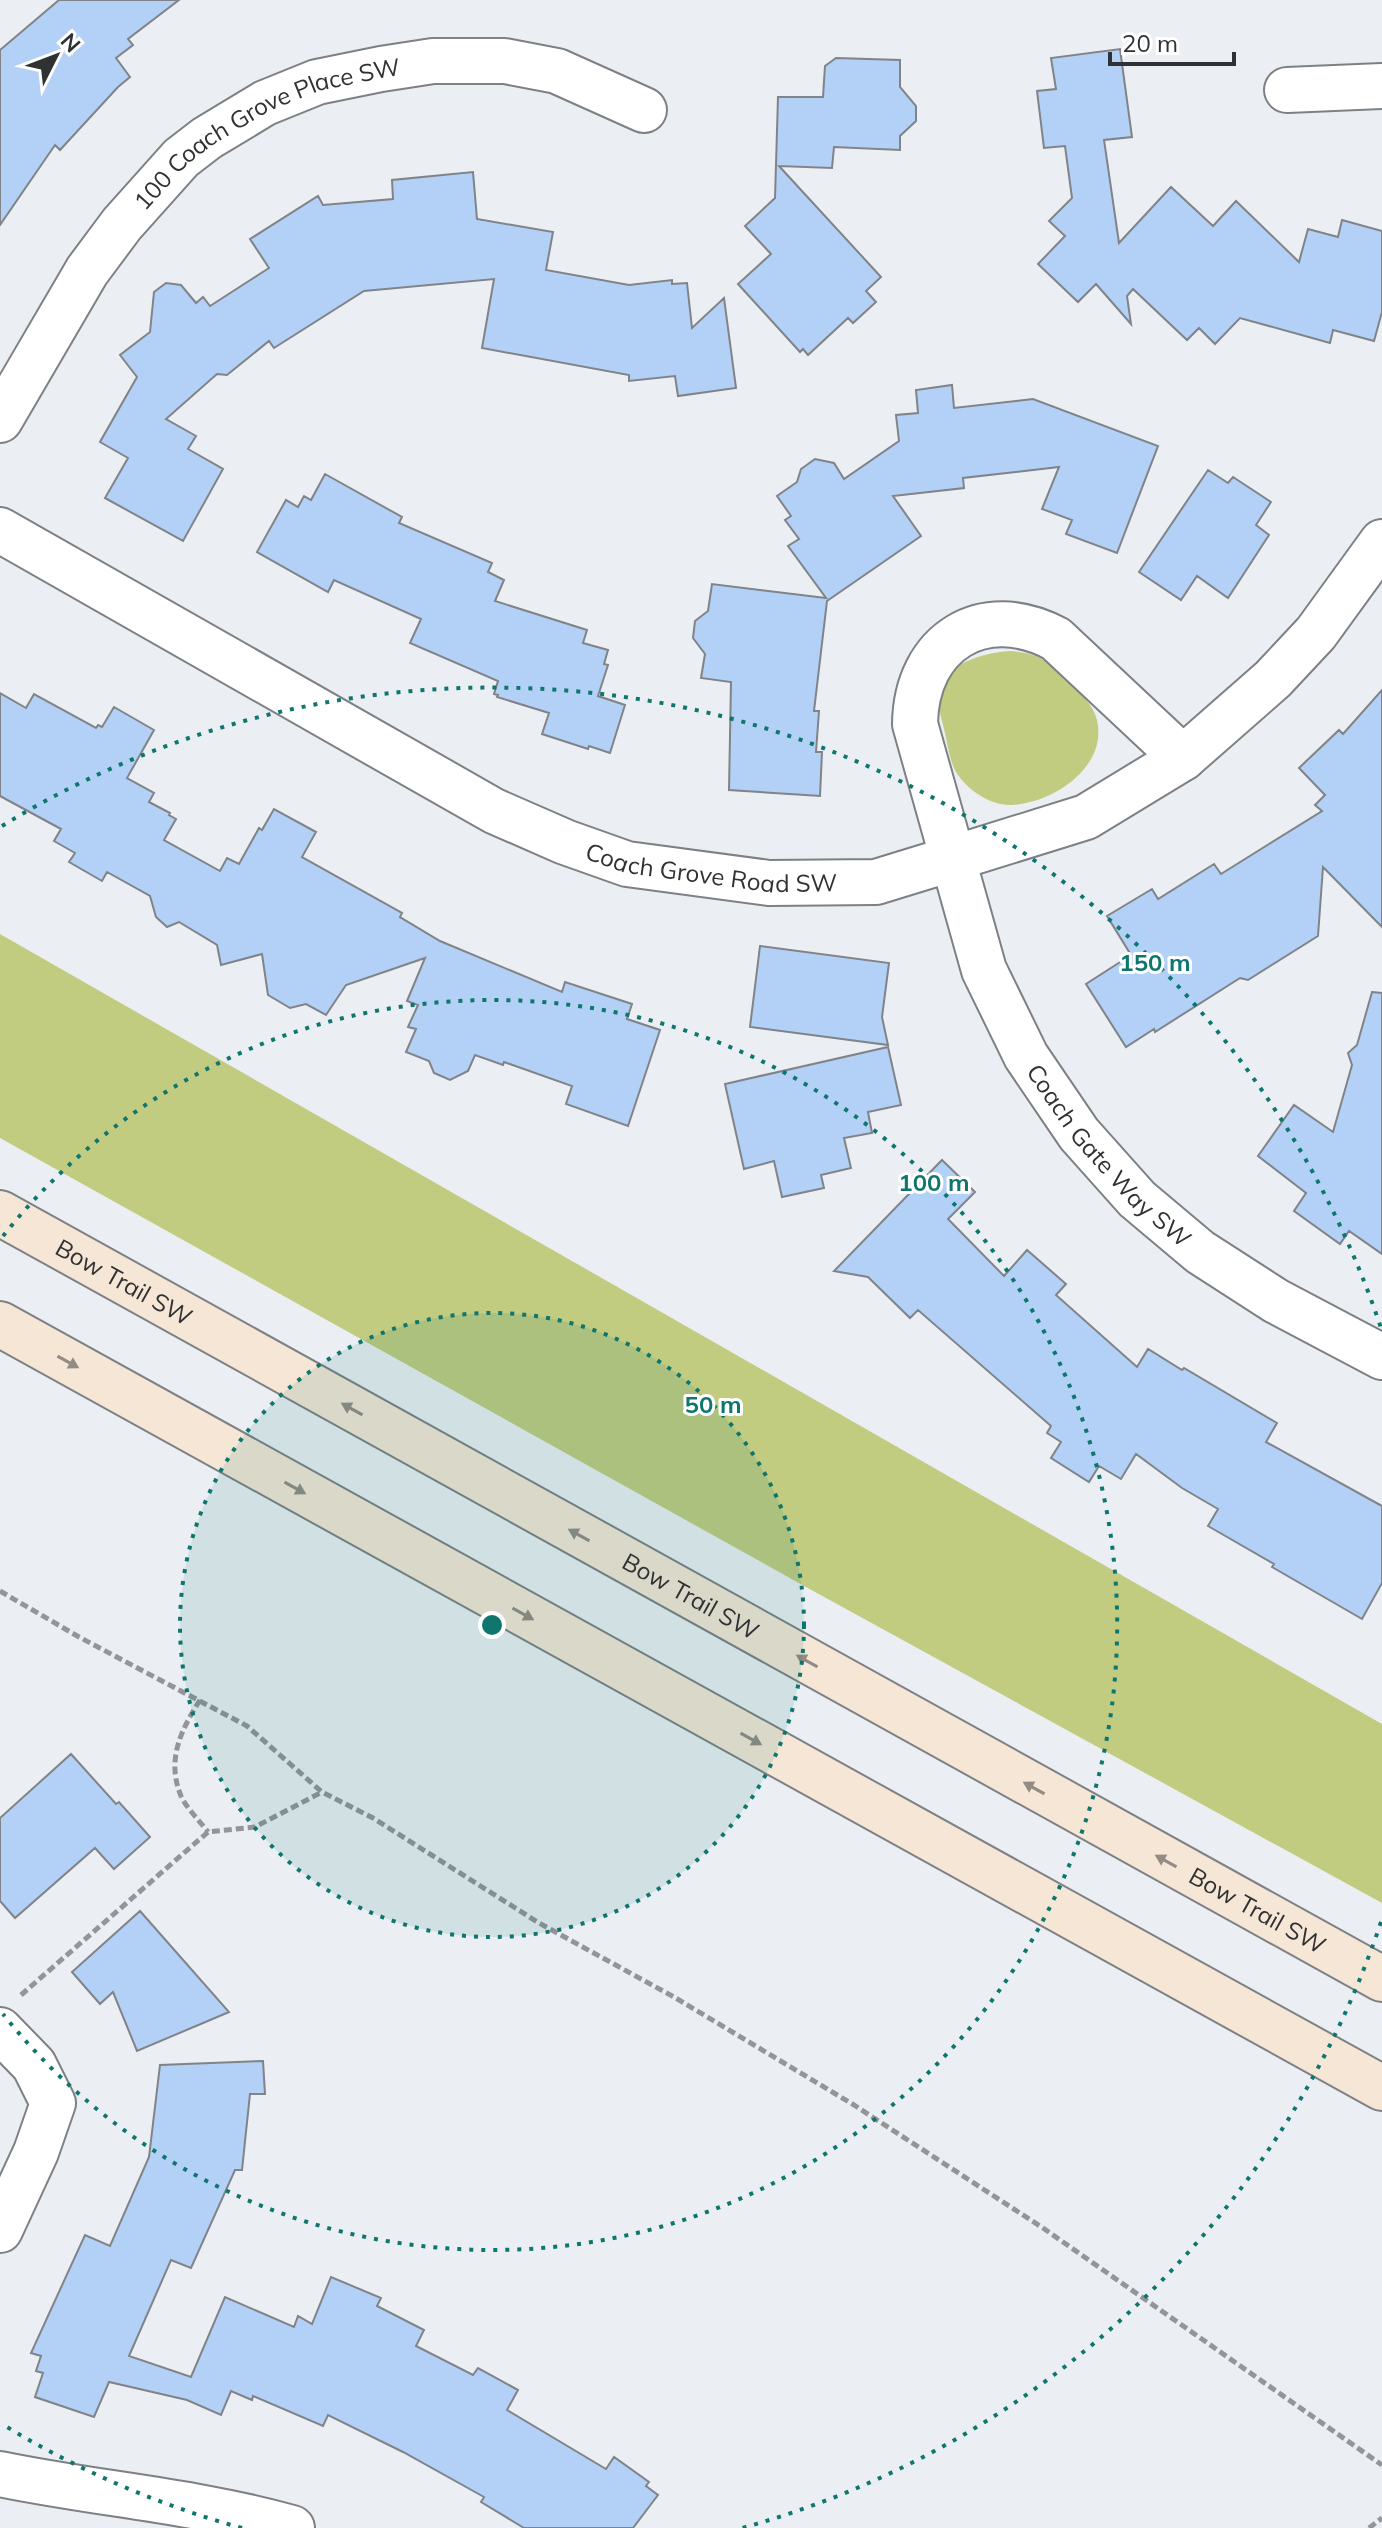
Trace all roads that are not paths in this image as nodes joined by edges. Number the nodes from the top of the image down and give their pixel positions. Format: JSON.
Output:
{"nodes":[{"id":1,"x":1382,"y":86,"type":"edge"},
{"id":2,"x":1287,"y":90,"type":"dead end"},
{"id":3,"x":644,"y":110,"type":"dead end"},
{"id":4,"x":0,"y":420,"type":"edge"},
{"id":5,"x":0,"y":530,"type":"edge"},
{"id":6,"x":1382,"y":542,"type":"edge"},
{"id":7,"x":1183,"y":758,"type":"junction"},
{"id":8,"x":951,"y":859,"type":"junction"},
{"id":9,"x":0,"y":1213,"type":"edge"},
{"id":10,"x":0,"y":1324,"type":"edge"},
{"id":11,"x":1382,"y":1357,"type":"edge"},
{"id":12,"x":1382,"y":1979,"type":"edge"},
{"id":13,"x":10,"y":2014,"type":"edge"},
{"id":14,"x":1382,"y":2088,"type":"edge"},
{"id":15,"x":0,"y":2230,"type":"edge"},
{"id":16,"x":0,"y":2474,"type":"edge"},
{"id":17,"x":292,"y":2528,"type":"edge"}],
"edges":[{"from":1,"to":2,"type":"street"},
{"from":3,"to":4,"type":"street","name":"100 Coach Grove Place SW"},
{"from":5,"to":8,"type":"street","name":"Coach Grove Road SW"},
{"from":6,"to":7,"type":"street","name":"Coach Grove Road SW"},
{"from":7,"to":8,"type":"street","name":"Coach Grove Road SW"},
{"from":7,"to":8,"type":"street","name":"Coach Gate Way SW"},
{"from":8,"to":11,"type":"street","name":"Coach Gate Way SW"},
{"from":12,"to":9,"type":"main road","name":"Bow Trail SW","one_way":true},
{"from":10,"to":14,"type":"main road","one_way":true},
{"from":13,"to":15,"type":"street"},
{"from":16,"to":17,"type":"street"}]}
